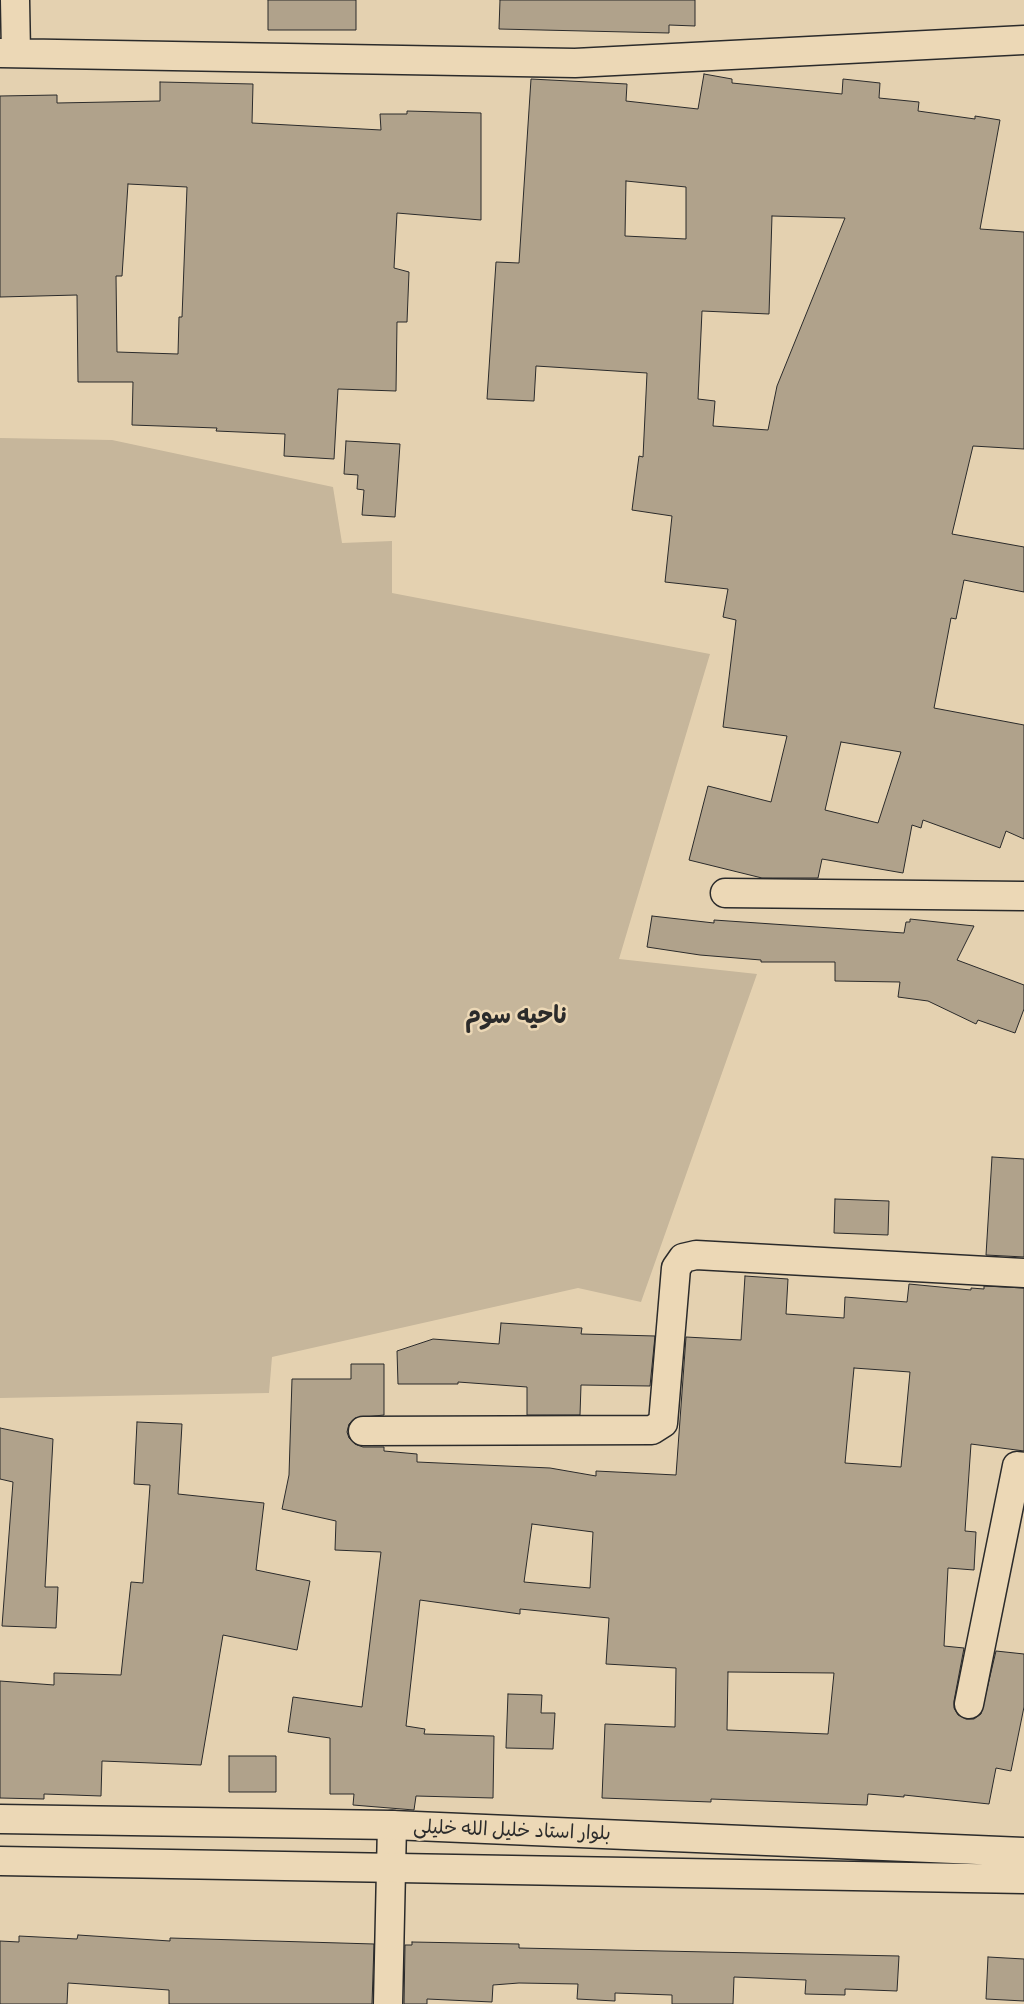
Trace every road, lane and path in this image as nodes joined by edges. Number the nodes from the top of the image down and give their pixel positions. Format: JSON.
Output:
{"nodes":[{"id":1,"x":15,"y":0,"type":"edge"},
{"id":2,"x":1024,"y":40,"type":"edge"},
{"id":3,"x":8,"y":53,"type":"edge"},
{"id":4,"x":725,"y":893,"type":"dead end"},
{"id":5,"x":1024,"y":896,"type":"edge"},
{"id":6,"x":1024,"y":1273,"type":"edge"},
{"id":7,"x":363,"y":1431,"type":"dead end"},
{"id":8,"x":1024,"y":1467,"type":"edge"},
{"id":9,"x":969,"y":1704,"type":"dead end"},
{"id":10,"x":0,"y":1819,"type":"edge"},
{"id":11,"x":392,"y":1826,"type":"junction"},
{"id":12,"x":1024,"y":1852,"type":"edge"},
{"id":13,"x":0,"y":1861,"type":"edge"},
{"id":14,"x":391,"y":1868,"type":"junction"},
{"id":15,"x":1024,"y":1879,"type":"edge"},
{"id":16,"x":388,"y":2004,"type":"edge"}],
"edges":[{"from":1,"to":3,"type":"street"},
{"from":2,"to":3,"type":"street"},
{"from":4,"to":5,"type":"street"},
{"from":6,"to":7,"type":"street"},
{"from":8,"to":9,"type":"street"},
{"from":10,"to":11,"type":"street","name":"بلوار استاد خلیل الله خلیلی"},
{"from":11,"to":12,"type":"street","name":"بلوار استاد خلیل الله خلیلی"},
{"from":11,"to":14,"type":"street"},
{"from":13,"to":14,"type":"street","name":"بلوار استاد خلیل الله خلیلی"},
{"from":14,"to":15,"type":"street","name":"بلوار استاد خلیل الله خلیلی"},
{"from":14,"to":16,"type":"street"}]}
